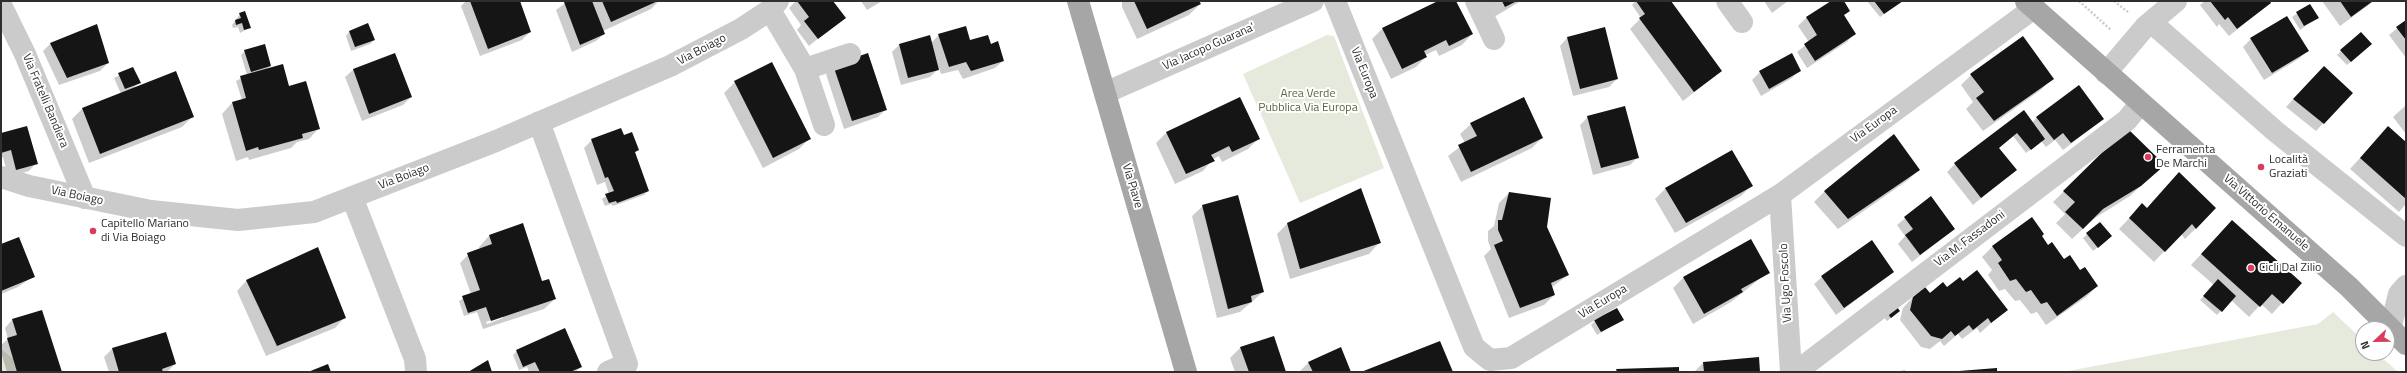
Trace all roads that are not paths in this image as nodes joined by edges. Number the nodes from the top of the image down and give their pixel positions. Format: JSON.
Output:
{"nodes":[{"id":1,"x":1078,"y":1,"type":"edge"},
{"id":2,"x":1313,"y":1,"type":"edge"},
{"id":3,"x":1335,"y":1,"type":"edge"},
{"id":4,"x":1476,"y":1,"type":"edge"},
{"id":5,"x":1727,"y":1,"type":"edge"},
{"id":6,"x":2176,"y":1,"type":"edge"},
{"id":7,"x":2030,"y":4,"type":"edge"},
{"id":8,"x":1,"y":5,"type":"edge"},
{"id":9,"x":774,"y":5,"type":"edge"},
{"id":10,"x":1742,"y":22,"type":"dead end"},
{"id":11,"x":2151,"y":22,"type":"junction"},
{"id":12,"x":1494,"y":39,"type":"dead end"},
{"id":13,"x":850,"y":54,"type":"dead end"},
{"id":14,"x":805,"y":69,"type":"junction"},
{"id":15,"x":2106,"y":74,"type":"junction"},
{"id":16,"x":1105,"y":93,"type":"junction"},
{"id":17,"x":2140,"y":104,"type":"junction"},
{"id":18,"x":539,"y":122,"type":"junction"},
{"id":19,"x":824,"y":125,"type":"dead end"},
{"id":20,"x":1,"y":177,"type":"edge"},
{"id":21,"x":1780,"y":195,"type":"junction"},
{"id":22,"x":352,"y":197,"type":"junction"},
{"id":23,"x":85,"y":198,"type":"junction"},
{"id":24,"x":2406,"y":236,"type":"edge"},
{"id":25,"x":2406,"y":286,"type":"edge"},
{"id":26,"x":2390,"y":321,"type":"edge"},
{"id":27,"x":2392,"y":321,"type":"edge"},
{"id":28,"x":2395,"y":328,"type":"edge"},
{"id":29,"x":2406,"y":344,"type":"edge"},
{"id":30,"x":416,"y":372,"type":"edge"},
{"id":31,"x":608,"y":372,"type":"edge"},
{"id":32,"x":1186,"y":372,"type":"edge"},
{"id":33,"x":1791,"y":372,"type":"edge"},
{"id":34,"x":1796,"y":372,"type":"edge"}],
"edges":[{"from":1,"to":16,"type":"main road","name":"Via Piave"},
{"from":2,"to":16,"type":"street","name":"Via Jacopo Guarana'"},
{"from":3,"to":21,"type":"street","name":"Via Europa"},
{"from":4,"to":12,"type":"street"},
{"from":5,"to":10,"type":"street"},
{"from":6,"to":11,"type":"street"},
{"from":7,"to":15,"type":"main road","name":"Via Vittorio Emanuele"},
{"from":7,"to":21,"type":"street","name":"Via Europa"},
{"from":8,"to":23,"type":"street","name":"Via Fratelli Bandiera"},
{"from":9,"to":14,"type":"street"},
{"from":9,"to":18,"type":"street","name":"Via Boiago"},
{"from":11,"to":15,"type":"street"},
{"from":11,"to":24,"type":"street"},
{"from":13,"to":14,"type":"street"},
{"from":14,"to":19,"type":"street"},
{"from":15,"to":17,"type":"main road","name":"Via Vittorio Emanuele"},
{"from":16,"to":32,"type":"main road","name":"Via Piave"},
{"from":17,"to":26,"type":"main road","name":"Via Vittorio Emanuele"},
{"from":17,"to":34,"type":"street","name":"Via M. Fassadoni"},
{"from":18,"to":22,"type":"street","name":"Via Boiago"},
{"from":18,"to":31,"type":"street"},
{"from":20,"to":23,"type":"street","name":"Via Boiago"},
{"from":21,"to":33,"type":"street","name":"Via Ugo Foscolo"},
{"from":22,"to":23,"type":"street","name":"Via Boiago"},
{"from":22,"to":30,"type":"street"},
{"from":25,"to":27,"type":"street"},
{"from":28,"to":29,"type":"main road","name":"Via Vittorio Emanuele"}]}
